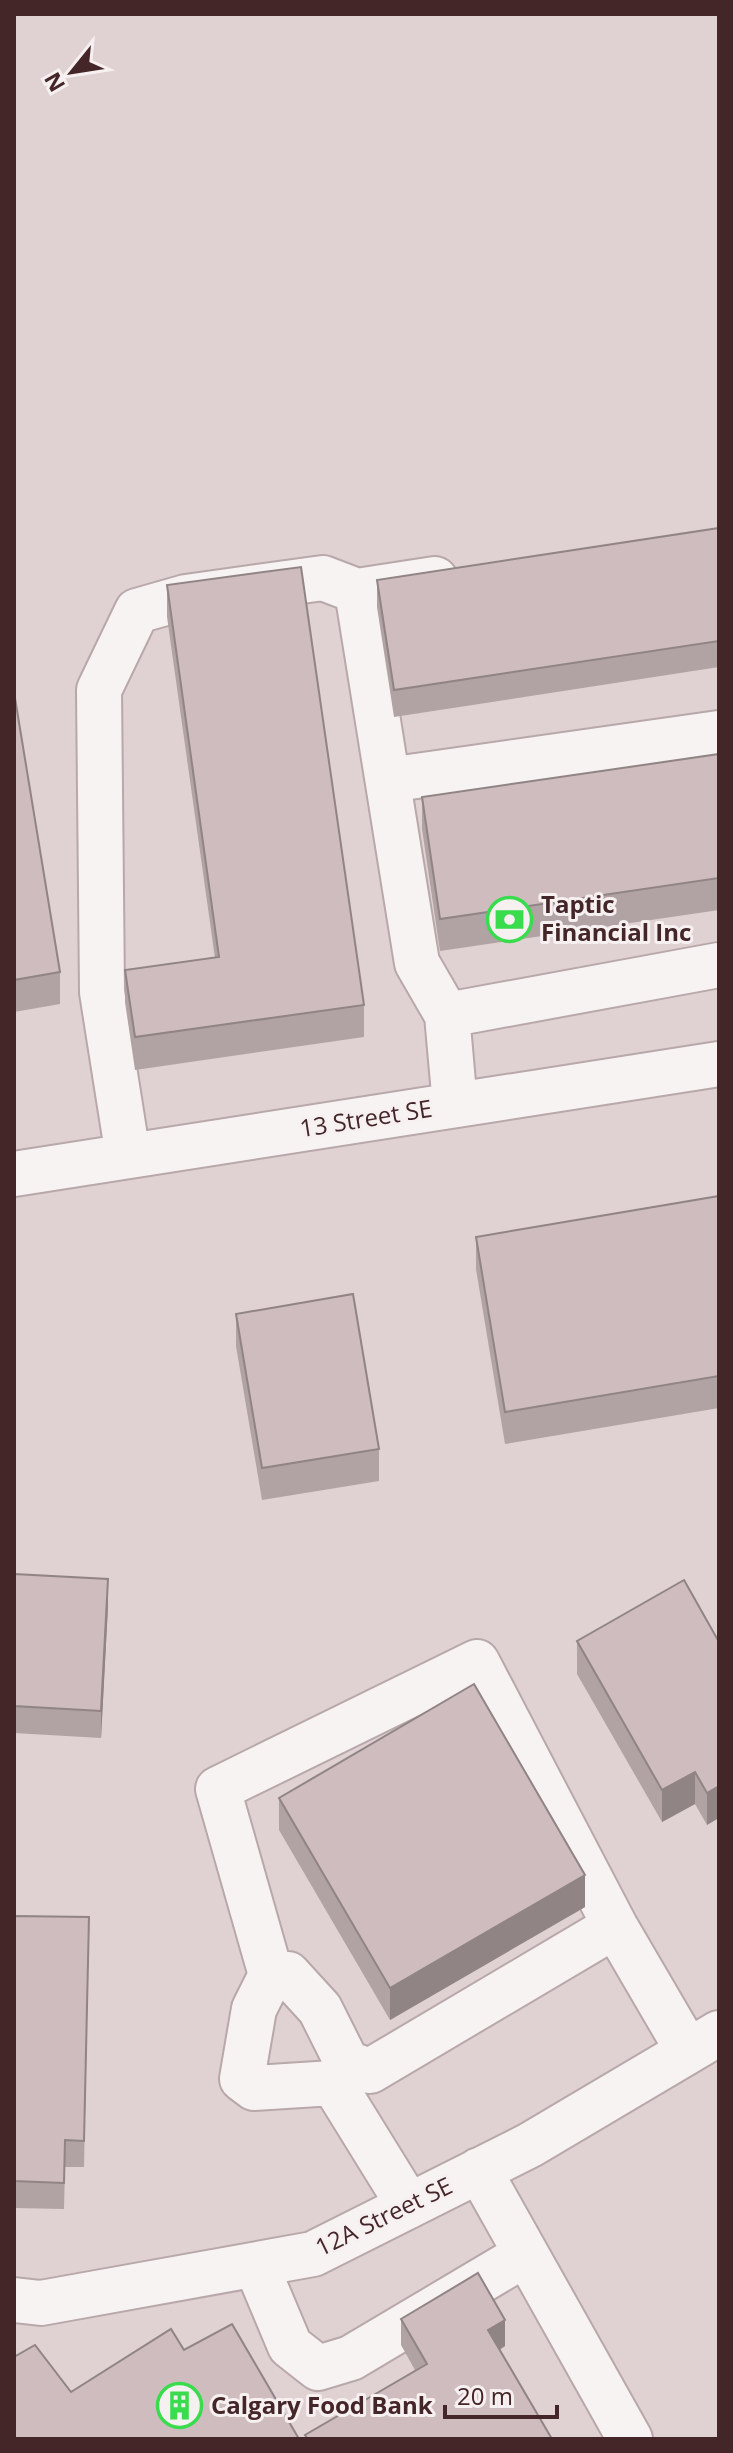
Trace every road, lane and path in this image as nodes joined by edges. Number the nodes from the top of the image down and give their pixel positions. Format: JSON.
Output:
{"nodes":[{"id":1,"x":467,"y":574,"type":"edge"},
{"id":2,"x":357,"y":591,"type":"junction"},
{"id":3,"x":719,"y":733,"type":"edge"},
{"id":4,"x":388,"y":780,"type":"junction"},
{"id":5,"x":719,"y":965,"type":"edge"},
{"id":6,"x":447,"y":1015,"type":"junction"},
{"id":7,"x":719,"y":1064,"type":"edge"},
{"id":8,"x":455,"y":1105,"type":"junction"},
{"id":9,"x":128,"y":1156,"type":"junction"},
{"id":10,"x":14,"y":1174,"type":"edge"},
{"id":11,"x":615,"y":1926,"type":"junction"},
{"id":12,"x":271,"y":1975,"type":"junction"},
{"id":13,"x":704,"y":2042,"type":"edge"},
{"id":14,"x":340,"y":2073,"type":"junction"},
{"id":15,"x":479,"y":2170,"type":"junction"},
{"id":16,"x":409,"y":2206,"type":"junction"},
{"id":17,"x":526,"y":2254,"type":"junction"},
{"id":18,"x":256,"y":2265,"type":"junction"},
{"id":19,"x":14,"y":2300,"type":"edge"},
{"id":20,"x":630,"y":2439,"type":"edge"}],
"edges":[{"from":1,"to":2,"type":"street"},
{"from":2,"to":4,"type":"street"},
{"from":2,"to":9,"type":"street"},
{"from":3,"to":4,"type":"street"},
{"from":4,"to":6,"type":"street"},
{"from":5,"to":6,"type":"street"},
{"from":6,"to":8,"type":"street"},
{"from":7,"to":8,"type":"street","name":"13 Street SE"},
{"from":8,"to":9,"type":"street","name":"13 Street SE"},
{"from":9,"to":10,"type":"street","name":"13 Street SE"},
{"from":11,"to":12,"type":"street"},
{"from":11,"to":13,"type":"street"},
{"from":11,"to":14,"type":"street"},
{"from":12,"to":14,"type":"street"},
{"from":12,"to":14,"type":"street"},
{"from":13,"to":15,"type":"street","name":"12A Street SE"},
{"from":14,"to":16,"type":"street"},
{"from":15,"to":16,"type":"street","name":"12A Street SE"},
{"from":15,"to":17,"type":"street"},
{"from":16,"to":18,"type":"street","name":"12A Street SE"},
{"from":17,"to":18,"type":"street"},
{"from":17,"to":20,"type":"street"},
{"from":18,"to":19,"type":"street","name":"12A Street SE"}]}
